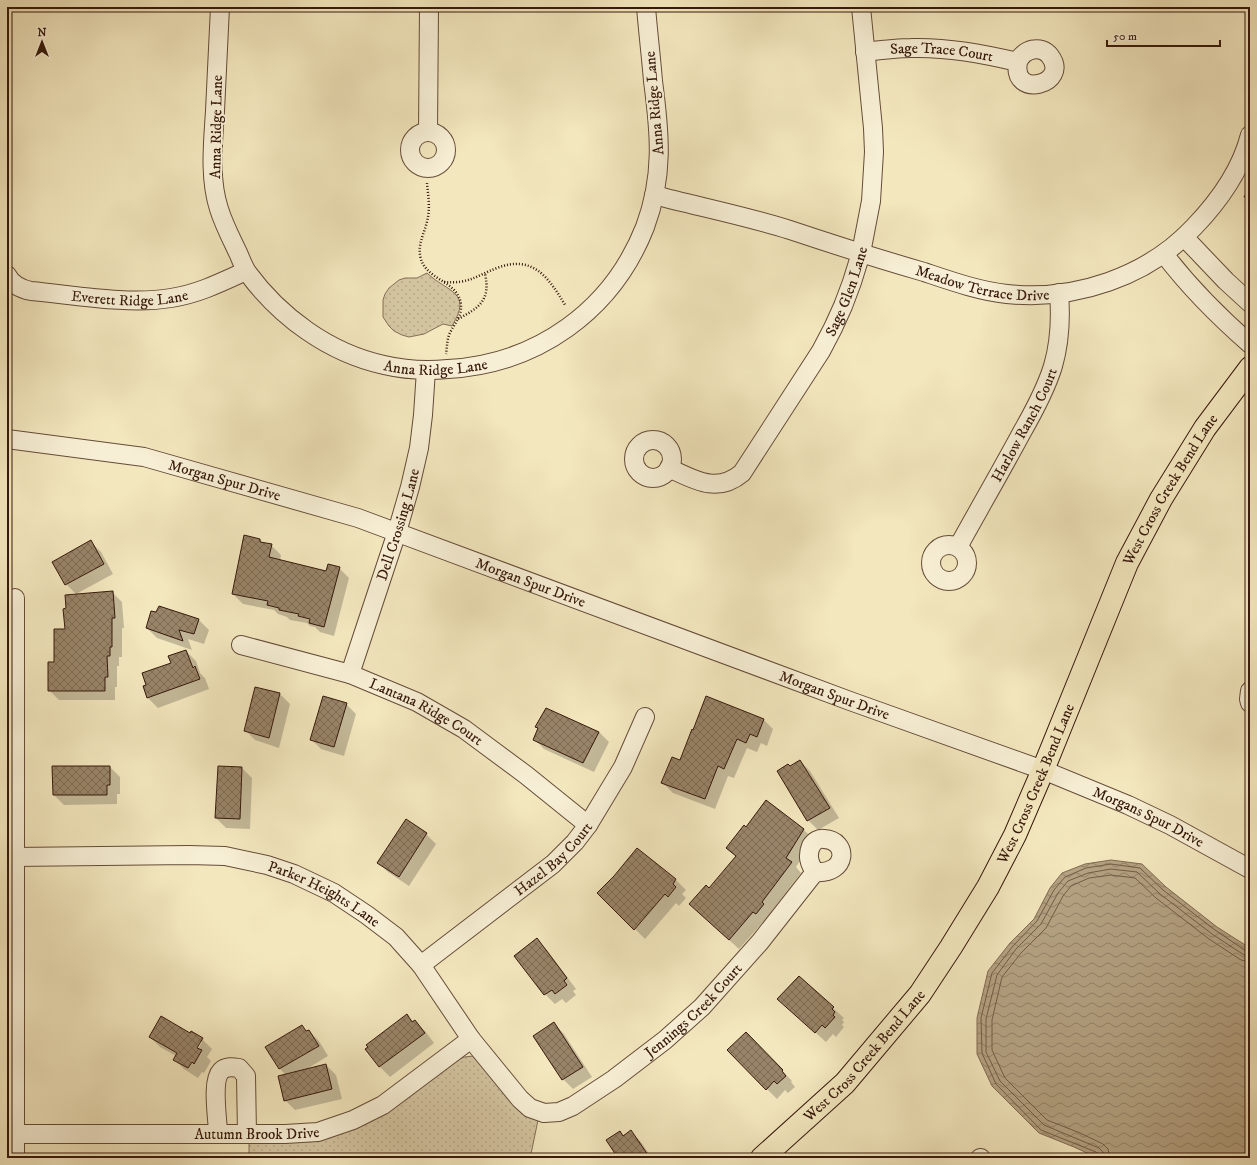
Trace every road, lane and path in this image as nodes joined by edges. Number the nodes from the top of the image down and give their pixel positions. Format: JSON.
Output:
{"nodes":[{"id":1,"x":220,"y":7,"type":"edge"},
{"id":2,"x":429,"y":7,"type":"edge"},
{"id":3,"x":646,"y":7,"type":"edge"},
{"id":4,"x":861,"y":7,"type":"edge"},
{"id":5,"x":865,"y":52,"type":"junction"},
{"id":6,"x":1018,"y":62,"type":"dead end"},
{"id":7,"x":428,"y":132,"type":"dead end"},
{"id":8,"x":1250,"y":134,"type":"edge"},
{"id":9,"x":427,"y":183,"type":"dead end"},
{"id":10,"x":654,"y":196,"type":"junction"},
{"id":11,"x":1244,"y":196,"type":"dead end"},
{"id":12,"x":1250,"y":199,"type":"edge"},
{"id":13,"x":1184,"y":237,"type":"junction"},
{"id":14,"x":860,"y":253,"type":"junction"},
{"id":15,"x":1164,"y":254,"type":"junction"},
{"id":16,"x":246,"y":271,"type":"junction"},
{"id":17,"x":485,"y":274,"type":"junction"},
{"id":18,"x":9,"y":279,"type":"edge"},
{"id":19,"x":444,"y":282,"type":"junction"},
{"id":20,"x":1059,"y":293,"type":"junction"},
{"id":21,"x":1250,"y":303,"type":"edge"},
{"id":22,"x":566,"y":305,"type":"dead end"},
{"id":23,"x":458,"y":319,"type":"junction"},
{"id":24,"x":1250,"y":344,"type":"edge"},
{"id":25,"x":446,"y":360,"type":"dead end"},
{"id":26,"x":1250,"y":368,"type":"edge"},
{"id":27,"x":426,"y":370,"type":"junction"},
{"id":28,"x":7,"y":439,"type":"edge"},
{"id":29,"x":669,"y":468,"type":"dead end"},
{"id":30,"x":397,"y":532,"type":"junction"},
{"id":31,"x":958,"y":547,"type":"dead end"},
{"id":32,"x":15,"y":598,"type":"dead end"},
{"id":33,"x":241,"y":646,"type":"dead end"},
{"id":34,"x":350,"y":674,"type":"junction"},
{"id":35,"x":1250,"y":691,"type":"edge"},
{"id":36,"x":1250,"y":703,"type":"edge"},
{"id":37,"x":646,"y":717,"type":"dead end"},
{"id":38,"x":1044,"y":770,"type":"junction"},
{"id":39,"x":588,"y":825,"type":"junction"},
{"id":40,"x":14,"y":857,"type":"junction"},
{"id":41,"x":1250,"y":869,"type":"edge"},
{"id":42,"x":815,"y":872,"type":"dead end"},
{"id":43,"x":421,"y":966,"type":"junction"},
{"id":44,"x":471,"y":1039,"type":"junction"},
{"id":45,"x":544,"y":1113,"type":"joint"},
{"id":46,"x":15,"y":1134,"type":"junction"},
{"id":47,"x":218,"y":1134,"type":"junction"},
{"id":48,"x":247,"y":1134,"type":"junction"},
{"id":49,"x":15,"y":1158,"type":"edge"},
{"id":50,"x":762,"y":1158,"type":"edge"}],
"edges":[{"from":1,"to":16,"type":"street","name":"Anna Ridge Lane"},
{"from":2,"to":7,"type":"street"},
{"from":3,"to":10,"type":"street","name":"Anna Ridge Lane"},
{"from":4,"to":5,"type":"street","name":"Sage Glen Lane"},
{"from":5,"to":6,"type":"street","name":"Sage Trace Court"},
{"from":5,"to":14,"type":"street","name":"Sage Glen Lane"},
{"from":8,"to":13,"type":"street","name":"Meadow Terrace Drive"},
{"from":9,"to":19,"type":"path"},
{"from":10,"to":14,"type":"street","name":"Meadow Terrace Drive"},
{"from":10,"to":27,"type":"street","name":"Anna Ridge Lane"},
{"from":11,"to":12,"type":"path"},
{"from":13,"to":15,"type":"street","name":"Meadow Terrace Drive"},
{"from":13,"to":21,"type":"street"},
{"from":14,"to":20,"type":"street","name":"Meadow Terrace Drive"},
{"from":14,"to":29,"type":"street","name":"Sage Glen Lane"},
{"from":15,"to":20,"type":"street","name":"Meadow Terrace Drive"},
{"from":15,"to":24,"type":"street"},
{"from":16,"to":18,"type":"street","name":"Everett Ridge Lane"},
{"from":16,"to":27,"type":"street","name":"Anna Ridge Lane"},
{"from":17,"to":19,"type":"path"},
{"from":17,"to":22,"type":"path"},
{"from":17,"to":23,"type":"path"},
{"from":19,"to":23,"type":"path"},
{"from":20,"to":31,"type":"street","name":"Harlow Ranch Court"},
{"from":23,"to":25,"type":"path"},
{"from":26,"to":38,"type":"main road","name":"West Cross Creek Bend Lane"},
{"from":27,"to":30,"type":"street","name":"Dell Crossing Lane"},
{"from":28,"to":30,"type":"street","name":"Morgan Spur Drive"},
{"from":30,"to":34,"type":"street","name":"Dell Crossing Lane"},
{"from":30,"to":38,"type":"street","name":"Morgan Spur Drive"},
{"from":32,"to":40,"type":"street"},
{"from":33,"to":34,"type":"street","name":"Lantana Ridge Court"},
{"from":34,"to":39,"type":"street","name":"Lantana Ridge Court"},
{"from":35,"to":36,"type":"street"},
{"from":37,"to":39,"type":"street","name":"Hazel Bay Court"},
{"from":38,"to":41,"type":"street","name":"Morgans Spur Drive"},
{"from":38,"to":50,"type":"main road","name":"West Cross Creek Bend Lane"},
{"from":39,"to":43,"type":"street","name":"Hazel Bay Court"},
{"from":40,"to":43,"type":"street","name":"Parker Heights Lane"},
{"from":40,"to":46,"type":"street"},
{"from":42,"to":45,"type":"street","name":"Jennings Creek Court"},
{"from":43,"to":44,"type":"street","name":"Parker Heights Lane"},
{"from":44,"to":45,"type":"street","name":"Parker Heights Lane"},
{"from":44,"to":48,"type":"street","name":"Autumn Brook Drive"},
{"from":46,"to":47,"type":"street","name":"Autumn Brook Drive"},
{"from":46,"to":49,"type":"street"},
{"from":47,"to":48,"type":"street","name":"Autumn Brook Drive"},
{"from":47,"to":48,"type":"street"}]}
